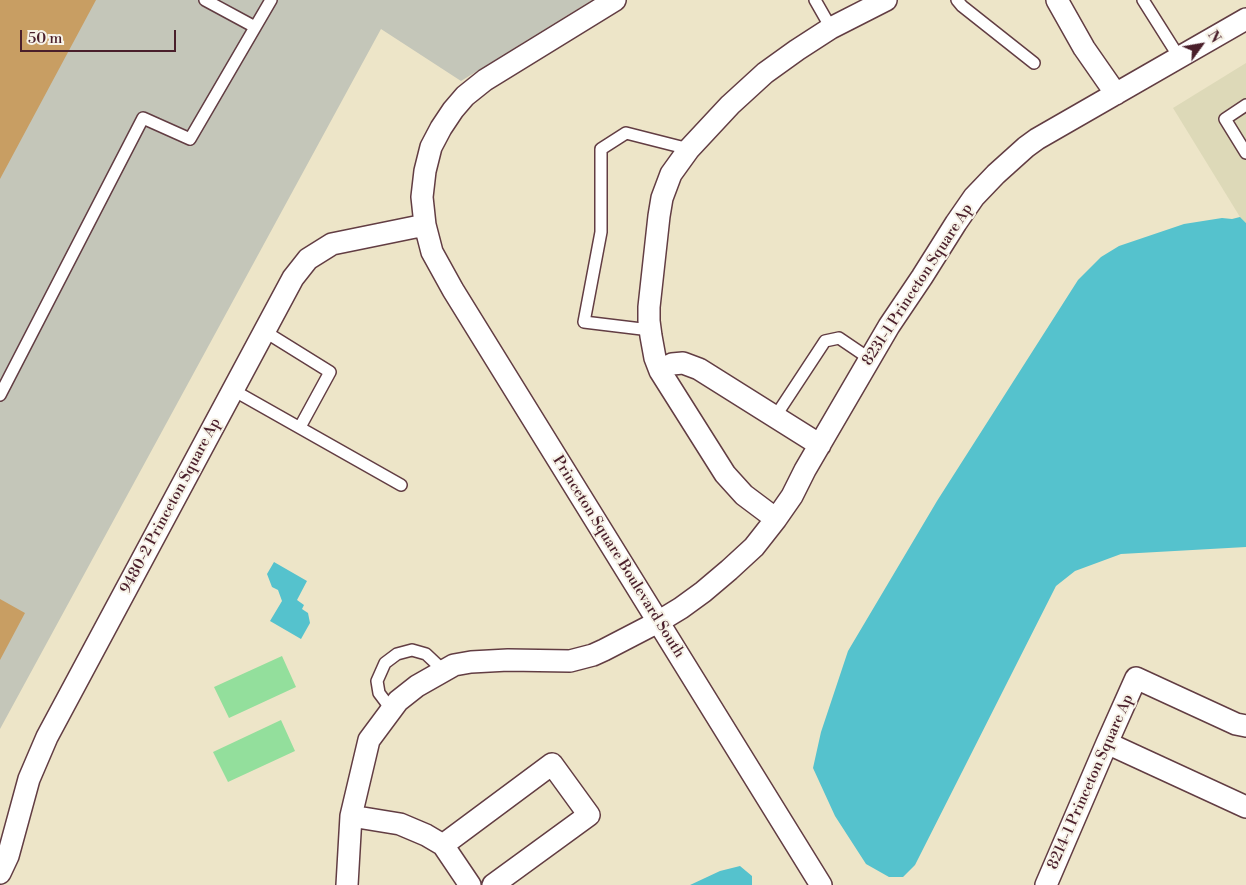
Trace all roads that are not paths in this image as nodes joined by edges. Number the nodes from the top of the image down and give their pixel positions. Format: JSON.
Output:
{"nodes":[{"id":1,"x":205,"y":0,"type":"edge"},
{"id":2,"x":270,"y":0,"type":"edge"},
{"id":3,"x":614,"y":0,"type":"edge"},
{"id":4,"x":815,"y":0,"type":"edge"},
{"id":5,"x":886,"y":0,"type":"edge"},
{"id":6,"x":958,"y":0,"type":"edge"},
{"id":7,"x":1057,"y":0,"type":"edge"},
{"id":8,"x":1143,"y":0,"type":"edge"},
{"id":9,"x":1246,"y":18,"type":"edge"},
{"id":10,"x":255,"y":27,"type":"junction"},
{"id":11,"x":831,"y":28,"type":"junction"},
{"id":12,"x":1179,"y":57,"type":"junction"},
{"id":13,"x":1034,"y":63,"type":"dead end"},
{"id":14,"x":1116,"y":94,"type":"junction"},
{"id":15,"x":1246,"y":106,"type":"edge"},
{"id":16,"x":688,"y":149,"type":"junction"},
{"id":17,"x":1246,"y":153,"type":"edge"},
{"id":18,"x":425,"y":225,"type":"junction"},
{"id":19,"x":650,"y":330,"type":"junction"},
{"id":20,"x":264,"y":331,"type":"junction"},
{"id":21,"x":870,"y":358,"type":"junction"},
{"id":22,"x":660,"y":371,"type":"junction"},
{"id":23,"x":232,"y":390,"type":"junction"},
{"id":24,"x":0,"y":395,"type":"edge"},
{"id":25,"x":775,"y":417,"type":"junction"},
{"id":26,"x":300,"y":427,"type":"junction"},
{"id":27,"x":820,"y":445,"type":"junction"},
{"id":28,"x":401,"y":485,"type":"dead end"},
{"id":29,"x":776,"y":519,"type":"junction"},
{"id":30,"x":658,"y":622,"type":"junction"},
{"id":31,"x":444,"y":671,"type":"junction"},
{"id":32,"x":391,"y":710,"type":"junction"},
{"id":33,"x":1246,"y":726,"type":"edge"},
{"id":34,"x":1107,"y":743,"type":"junction"},
{"id":35,"x":1246,"y":807,"type":"edge"},
{"id":36,"x":351,"y":816,"type":"junction"},
{"id":37,"x":443,"y":845,"type":"junction"},
{"id":38,"x":0,"y":873,"type":"edge"},
{"id":39,"x":347,"y":885,"type":"edge"},
{"id":40,"x":470,"y":885,"type":"edge"},
{"id":41,"x":493,"y":885,"type":"edge"},
{"id":42,"x":821,"y":885,"type":"edge"},
{"id":43,"x":1046,"y":885,"type":"edge"}],
"edges":[{"from":1,"to":10,"type":"lane"},
{"from":2,"to":10,"type":"lane"},
{"from":3,"to":18,"type":"street","name":"Princeton Square Boulevard South"},
{"from":4,"to":11,"type":"lane"},
{"from":5,"to":11,"type":"street"},
{"from":6,"to":13,"type":"lane"},
{"from":7,"to":14,"type":"street"},
{"from":8,"to":12,"type":"lane"},
{"from":9,"to":12,"type":"street","name":"8231-1 Princeton Square Ap"},
{"from":10,"to":24,"type":"lane"},
{"from":11,"to":16,"type":"street"},
{"from":12,"to":14,"type":"street","name":"8231-1 Princeton Square Ap"},
{"from":14,"to":21,"type":"street","name":"8231-1 Princeton Square Ap"},
{"from":15,"to":17,"type":"lane"},
{"from":16,"to":19,"type":"street"},
{"from":16,"to":19,"type":"lane"},
{"from":18,"to":20,"type":"street","name":"9480-2 Princeton Square Ap"},
{"from":18,"to":30,"type":"street","name":"Princeton Square Boulevard South"},
{"from":19,"to":22,"type":"street"},
{"from":20,"to":23,"type":"street","name":"9480-2 Princeton Square Ap"},
{"from":20,"to":26,"type":"lane"},
{"from":21,"to":25,"type":"lane"},
{"from":21,"to":27,"type":"street","name":"8231-1 Princeton Square Ap"},
{"from":22,"to":25,"type":"street"},
{"from":22,"to":29,"type":"street"},
{"from":23,"to":26,"type":"lane"},
{"from":23,"to":38,"type":"street","name":"9480-2 Princeton Square Ap"},
{"from":25,"to":27,"type":"street"},
{"from":26,"to":28,"type":"lane"},
{"from":27,"to":29,"type":"street","name":"8231-1 Princeton Square Ap"},
{"from":29,"to":30,"type":"street","name":"8231-1 Princeton Square Ap"},
{"from":30,"to":31,"type":"street","name":"8231-1 Princeton Square Ap"},
{"from":30,"to":42,"type":"street","name":"Princeton Square Boulevard South"},
{"from":31,"to":32,"type":"street","name":"8231-1 Princeton Square Ap"},
{"from":31,"to":32,"type":"lane"},
{"from":32,"to":36,"type":"street","name":"8231-1 Princeton Square Ap"},
{"from":33,"to":34,"type":"street","name":"8214-1 Princeton Square Ap"},
{"from":34,"to":35,"type":"street"},
{"from":34,"to":43,"type":"street","name":"8214-1 Princeton Square Ap"},
{"from":36,"to":37,"type":"street"},
{"from":36,"to":39,"type":"street","name":"8231-1 Princeton Square Ap"},
{"from":37,"to":40,"type":"street"},
{"from":37,"to":41,"type":"street"}]}
